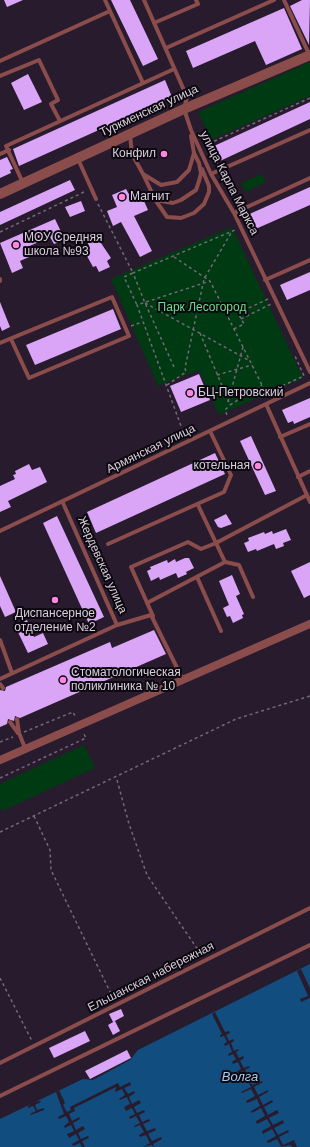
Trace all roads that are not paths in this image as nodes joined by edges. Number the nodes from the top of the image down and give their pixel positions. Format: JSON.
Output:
{"nodes":[{"id":1,"x":105,"y":0,"type":"edge"},
{"id":2,"x":144,"y":0,"type":"edge"},
{"id":3,"x":196,"y":0,"type":"edge"},
{"id":4,"x":274,"y":0,"type":"edge"},
{"id":5,"x":284,"y":0,"type":"edge"},
{"id":6,"x":110,"y":12,"type":"junction"},
{"id":7,"x":154,"y":23,"type":"junction"},
{"id":8,"x":166,"y":48,"type":"junction"},
{"id":9,"x":310,"y":55,"type":"edge"},
{"id":10,"x":0,"y":61,"type":"edge"},
{"id":11,"x":174,"y":69,"type":"junction"},
{"id":12,"x":0,"y":76,"type":"edge"},
{"id":13,"x":143,"y":83,"type":"junction"},
{"id":14,"x":184,"y":109,"type":"junction"},
{"id":15,"x":60,"y":121,"type":"junction"},
{"id":16,"x":191,"y":130,"type":"junction"},
{"id":17,"x":310,"y":130,"type":"edge"},
{"id":18,"x":130,"y":134,"type":"junction"},
{"id":19,"x":8,"y":150,"type":"junction"},
{"id":20,"x":194,"y":153,"type":"junction"},
{"id":21,"x":0,"y":154,"type":"edge"},
{"id":22,"x":78,"y":158,"type":"junction"},
{"id":23,"x":199,"y":163,"type":"junction"},
{"id":24,"x":143,"y":174,"type":"junction"},
{"id":25,"x":211,"y":174,"type":"junction"},
{"id":26,"x":310,"y":178,"type":"edge"},
{"id":27,"x":23,"y":183,"type":"junction"},
{"id":28,"x":0,"y":194,"type":"edge"},
{"id":29,"x":154,"y":197,"type":"junction"},
{"id":30,"x":96,"y":199,"type":"road end"},
{"id":31,"x":234,"y":213,"type":"junction"},
{"id":32,"x":310,"y":260,"type":"edge"},
{"id":33,"x":265,"y":280,"type":"junction"},
{"id":34,"x":11,"y":339,"type":"junction"},
{"id":35,"x":0,"y":343,"type":"edge"},
{"id":36,"x":310,"y":372,"type":"edge"},
{"id":37,"x":310,"y":384,"type":"edge"},
{"id":38,"x":266,"y":404,"type":"junction"},
{"id":39,"x":310,"y":424,"type":"edge"},
{"id":40,"x":210,"y":431,"type":"junction"},
{"id":41,"x":280,"y":437,"type":"junction"},
{"id":42,"x":310,"y":472,"type":"edge"},
{"id":43,"x":298,"y":477,"type":"junction"},
{"id":44,"x":307,"y":495,"type":"junction"},
{"id":45,"x":63,"y":502,"type":"junction"},
{"id":46,"x":310,"y":502,"type":"edge"},
{"id":47,"x":198,"y":505,"type":"junction"},
{"id":48,"x":0,"y":531,"type":"edge"},
{"id":49,"x":216,"y":543,"type":"junction"},
{"id":50,"x":108,"y":544,"type":"dead end"},
{"id":51,"x":225,"y":562,"type":"junction"},
{"id":52,"x":197,"y":577,"type":"junction"},
{"id":53,"x":253,"y":597,"type":"dead end"},
{"id":54,"x":147,"y":603,"type":"junction"},
{"id":55,"x":153,"y":617,"type":"junction"},
{"id":56,"x":310,"y":624,"type":"edge"},
{"id":57,"x":117,"y":625,"type":"junction"},
{"id":58,"x":221,"y":631,"type":"dead end"},
{"id":59,"x":0,"y":640,"type":"edge"},
{"id":60,"x":12,"y":673,"type":"junction"},
{"id":61,"x":0,"y":678,"type":"edge"},
{"id":62,"x":184,"y":680,"type":"junction"},
{"id":63,"x":0,"y":684,"type":"edge"},
{"id":64,"x":4,"y":688,"type":"dead end"},
{"id":65,"x":18,"y":719,"type":"dead end"},
{"id":66,"x":10,"y":722,"type":"dead end"},
{"id":67,"x":19,"y":734,"type":"junction"},
{"id":68,"x":25,"y":748,"type":"junction"},
{"id":69,"x":0,"y":760,"type":"edge"},
{"id":70,"x":310,"y":908,"type":"edge"},
{"id":71,"x":310,"y":945,"type":"edge"},
{"id":72,"x":0,"y":1063,"type":"edge"},
{"id":73,"x":0,"y":1096,"type":"edge"}],
"edges":[{"from":1,"to":6,"type":"lane"},
{"from":2,"to":7,"type":"lane","name":"улица Карла Маркса"},
{"from":3,"to":7,"type":"lane"},
{"from":4,"to":8,"type":"lane"},
{"from":5,"to":9,"type":"lane"},
{"from":6,"to":10,"type":"lane"},
{"from":6,"to":13,"type":"lane"},
{"from":7,"to":8,"type":"lane","name":"улица Карла Маркса"},
{"from":8,"to":11,"type":"lane","name":"улица Карла Маркса"},
{"from":9,"to":14,"type":"street","name":"Туркменская улица"},
{"from":11,"to":13,"type":"lane"},
{"from":11,"to":14,"type":"lane","name":"улица Карла Маркса"},
{"from":12,"to":15,"type":"lane"},
{"from":13,"to":15,"type":"lane"},
{"from":14,"to":16,"type":"lane","name":"улица Карла Маркса"},
{"from":14,"to":18,"type":"street","name":"Туркменская улица"},
{"from":15,"to":19,"type":"lane"},
{"from":16,"to":20,"type":"lane"},
{"from":16,"to":25,"type":"lane","name":"улица Карла Маркса"},
{"from":17,"to":25,"type":"lane"},
{"from":18,"to":22,"type":"street","name":"Туркменская улица"},
{"from":18,"to":24,"type":"lane"},
{"from":19,"to":21,"type":"lane"},
{"from":19,"to":27,"type":"lane"},
{"from":20,"to":23,"type":"lane"},
{"from":20,"to":24,"type":"lane"},
{"from":22,"to":27,"type":"street","name":"Туркменская улица"},
{"from":22,"to":30,"type":"lane"},
{"from":23,"to":29,"type":"lane"},
{"from":23,"to":29,"type":"lane"},
{"from":24,"to":29,"type":"lane"},
{"from":25,"to":31,"type":"lane","name":"улица Карла Маркса"},
{"from":26,"to":31,"type":"lane"},
{"from":27,"to":28,"type":"street","name":"Туркменская улица"},
{"from":31,"to":33,"type":"lane","name":"улица Карла Маркса"},
{"from":32,"to":33,"type":"lane"},
{"from":33,"to":36,"type":"lane","name":"улица Карла Маркса"},
{"from":34,"to":34,"type":"lane"},
{"from":34,"to":35,"type":"lane"},
{"from":37,"to":38,"type":"lane","name":"Армянская улица"},
{"from":38,"to":40,"type":"lane","name":"Армянская улица"},
{"from":38,"to":41,"type":"lane"},
{"from":39,"to":41,"type":"lane"},
{"from":40,"to":45,"type":"lane","name":"Армянская улица"},
{"from":40,"to":47,"type":"lane"},
{"from":41,"to":43,"type":"lane"},
{"from":42,"to":43,"type":"lane"},
{"from":43,"to":44,"type":"lane"},
{"from":44,"to":46,"type":"lane"},
{"from":44,"to":49,"type":"lane"},
{"from":45,"to":48,"type":"lane","name":"Армянская улица"},
{"from":45,"to":57,"type":"lane","name":"Жердевская улица"},
{"from":47,"to":49,"type":"lane"},
{"from":47,"to":50,"type":"lane"},
{"from":49,"to":51,"type":"lane"},
{"from":49,"to":54,"type":"lane"},
{"from":51,"to":52,"type":"lane"},
{"from":51,"to":53,"type":"lane"},
{"from":52,"to":54,"type":"lane"},
{"from":52,"to":58,"type":"lane"},
{"from":54,"to":55,"type":"lane"},
{"from":55,"to":57,"type":"lane","name":"Жердевская улица"},
{"from":55,"to":62,"type":"lane"},
{"from":56,"to":62,"type":"street"},
{"from":57,"to":60,"type":"lane"},
{"from":59,"to":60,"type":"lane"},
{"from":60,"to":61,"type":"lane"},
{"from":62,"to":68,"type":"street"},
{"from":63,"to":64,"type":"lane"},
{"from":65,"to":67,"type":"lane"},
{"from":66,"to":67,"type":"lane"},
{"from":67,"to":68,"type":"lane"},
{"from":68,"to":69,"type":"street"},
{"from":70,"to":72,"type":"lane","name":"Ельшанская набережная"},
{"from":71,"to":73,"type":"lane"}]}
